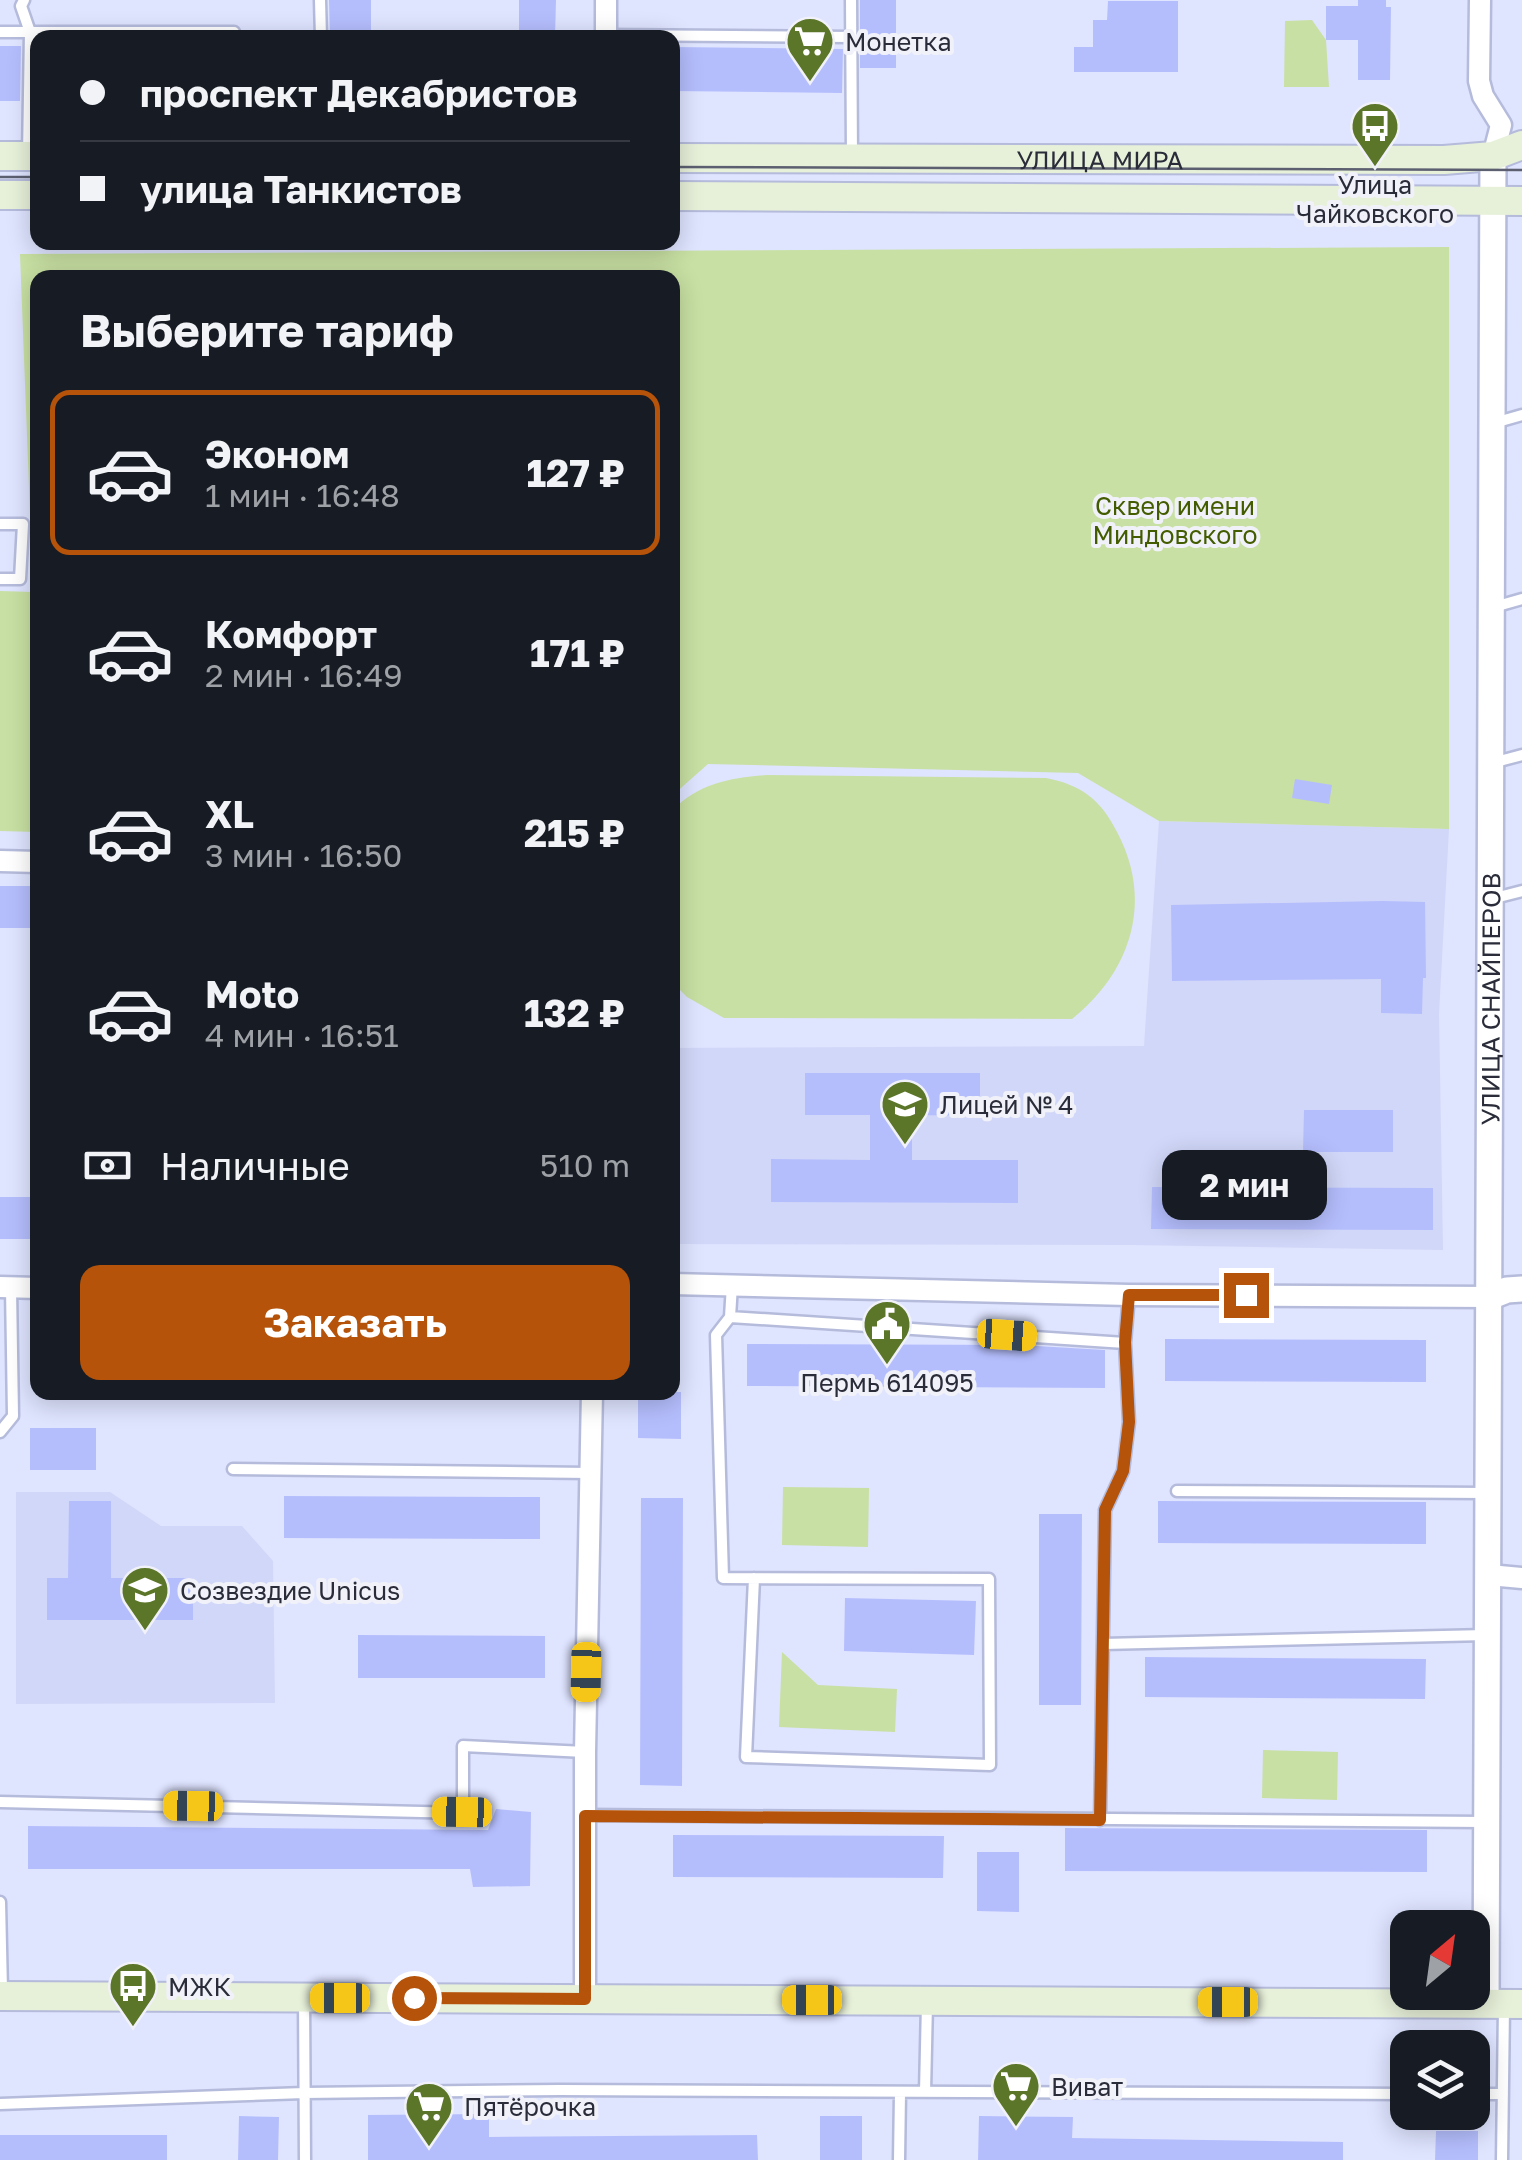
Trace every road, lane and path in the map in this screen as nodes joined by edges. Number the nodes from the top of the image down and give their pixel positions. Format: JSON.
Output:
{"nodes":[{"id":1,"x":24,"y":0,"type":"edge"},
{"id":2,"x":320,"y":0,"type":"edge"},
{"id":3,"x":606,"y":0,"type":"edge"},
{"id":4,"x":852,"y":0,"type":"edge"},
{"id":5,"x":1480,"y":0,"type":"edge"},
{"id":6,"x":321,"y":30,"type":"edge"},
{"id":7,"x":606,"y":30,"type":"edge"},
{"id":8,"x":0,"y":32,"type":"edge"},
{"id":9,"x":30,"y":32,"type":"joint"},
{"id":10,"x":680,"y":36,"type":"edge"},
{"id":11,"x":852,"y":37,"type":"junction"},
{"id":12,"x":1522,"y":146,"type":"edge"},
{"id":13,"x":0,"y":156,"type":"edge"},
{"id":14,"x":30,"y":156,"type":"edge"},
{"id":15,"x":1493,"y":156,"type":"junction"},
{"id":16,"x":852,"y":157,"type":"junction"},
{"id":17,"x":680,"y":158,"type":"edge"},
{"id":18,"x":0,"y":195,"type":"edge"},
{"id":19,"x":30,"y":196,"type":"edge"},
{"id":20,"x":680,"y":196,"type":"edge"},
{"id":21,"x":1493,"y":200,"type":"junction"},
{"id":22,"x":1522,"y":201,"type":"edge"},
{"id":23,"x":1522,"y":415,"type":"edge"},
{"id":24,"x":1492,"y":424,"type":"junction"},
{"id":25,"x":0,"y":524,"type":"edge"},
{"id":26,"x":0,"y":579,"type":"edge"},
{"id":27,"x":1522,"y":599,"type":"edge"},
{"id":28,"x":1492,"y":608,"type":"junction"},
{"id":29,"x":1522,"y":755,"type":"edge"},
{"id":30,"x":1491,"y":764,"type":"junction"},
{"id":31,"x":0,"y":861,"type":"edge"},
{"id":32,"x":30,"y":862,"type":"edge"},
{"id":33,"x":1522,"y":891,"type":"edge"},
{"id":34,"x":1490,"y":900,"type":"junction"},
{"id":35,"x":680,"y":1284,"type":"edge"},
{"id":36,"x":732,"y":1284,"type":"junction"},
{"id":37,"x":6,"y":1287,"type":"edge"},
{"id":38,"x":1522,"y":1289,"type":"edge"},
{"id":39,"x":1129,"y":1295,"type":"junction"},
{"id":40,"x":1489,"y":1297,"type":"junction"},
{"id":41,"x":730,"y":1317,"type":"junction"},
{"id":42,"x":1125,"y":1342,"type":"junction"},
{"id":43,"x":592,"y":1400,"type":"edge"},
{"id":44,"x":0,"y":1432,"type":"edge"},
{"id":45,"x":232,"y":1469,"type":"dead end"},
{"id":46,"x":590,"y":1474,"type":"junction"},
{"id":47,"x":1178,"y":1491,"type":"dead end"},
{"id":48,"x":1490,"y":1493,"type":"junction"},
{"id":49,"x":1489,"y":1575,"type":"junction"},
{"id":50,"x":754,"y":1578,"type":"junction"},
{"id":51,"x":1522,"y":1578,"type":"edge"},
{"id":52,"x":1488,"y":1635,"type":"junction"},
{"id":53,"x":1102,"y":1644,"type":"junction"},
{"id":54,"x":585,"y":1752,"type":"junction"},
{"id":55,"x":0,"y":1802,"type":"edge"},
{"id":56,"x":585,"y":1816,"type":"junction"},
{"id":57,"x":1100,"y":1820,"type":"junction"},
{"id":58,"x":1487,"y":1822,"type":"junction"},
{"id":59,"x":0,"y":1902,"type":"edge"},
{"id":60,"x":1,"y":1996,"type":"edge"},
{"id":61,"x":304,"y":1998,"type":"junction"},
{"id":62,"x":585,"y":1999,"type":"junction"},
{"id":63,"x":928,"y":2001,"type":"junction"},
{"id":64,"x":1504,"y":2004,"type":"edge"},
{"id":65,"x":925,"y":2092,"type":"junction"},
{"id":66,"x":304,"y":2093,"type":"junction"},
{"id":67,"x":900,"y":2093,"type":"junction"},
{"id":68,"x":1390,"y":2094,"type":"edge"},
{"id":69,"x":1490,"y":2094,"type":"edge"},
{"id":70,"x":1503,"y":2094,"type":"junction"},
{"id":71,"x":0,"y":2104,"type":"edge"},
{"id":72,"x":305,"y":2160,"type":"edge"},
{"id":73,"x":900,"y":2160,"type":"edge"},
{"id":74,"x":1502,"y":2160,"type":"edge"}],
"edges":[{"from":1,"to":9,"type":"lane"},
{"from":2,"to":6,"type":"lane"},
{"from":3,"to":7,"type":"street"},
{"from":4,"to":11,"type":"lane"},
{"from":5,"to":15,"type":"street","name":"УЛИЦА СНАЙПЕРОВ"},
{"from":8,"to":9,"type":"lane"},
{"from":10,"to":11,"type":"lane"},
{"from":11,"to":16,"type":"lane"},
{"from":12,"to":15,"type":"main road","name":"УЛИЦА МИРА"},
{"from":13,"to":14,"type":"main road"},
{"from":15,"to":16,"type":"main road","name":"УЛИЦА МИРА"},
{"from":15,"to":21,"type":"street","name":"УЛИЦА СНАЙПЕРОВ"},
{"from":16,"to":17,"type":"main road","name":"УЛИЦА МИРА"},
{"from":18,"to":19,"type":"main road"},
{"from":20,"to":21,"type":"main road","name":"УЛИЦА МИРА"},
{"from":21,"to":22,"type":"main road","name":"УЛИЦА МИРА"},
{"from":21,"to":24,"type":"street","name":"УЛИЦА СНАЙПЕРОВ"},
{"from":23,"to":24,"type":"lane"},
{"from":24,"to":28,"type":"street","name":"УЛИЦА СНАЙПЕРОВ"},
{"from":25,"to":26,"type":"lane"},
{"from":27,"to":28,"type":"lane"},
{"from":28,"to":30,"type":"street","name":"УЛИЦА СНАЙПЕРОВ"},
{"from":29,"to":30,"type":"lane"},
{"from":30,"to":34,"type":"street","name":"УЛИЦА СНАЙПЕРОВ"},
{"from":31,"to":32,"type":"street"},
{"from":33,"to":34,"type":"lane"},
{"from":34,"to":40,"type":"street","name":"УЛИЦА СНАЙПЕРОВ"},
{"from":35,"to":36,"type":"street"},
{"from":36,"to":39,"type":"street"},
{"from":36,"to":41,"type":"lane"},
{"from":37,"to":44,"type":"lane"},
{"from":38,"to":40,"type":"street"},
{"from":39,"to":40,"type":"street"},
{"from":39,"to":42,"type":"lane"},
{"from":40,"to":48,"type":"street","name":"УЛИЦА СНАЙПЕРОВ"},
{"from":41,"to":42,"type":"lane"},
{"from":41,"to":50,"type":"lane"},
{"from":42,"to":53,"type":"lane"},
{"from":43,"to":46,"type":"street"},
{"from":45,"to":46,"type":"lane"},
{"from":46,"to":54,"type":"street"},
{"from":47,"to":48,"type":"lane"},
{"from":48,"to":49,"type":"street","name":"УЛИЦА СНАЙПЕРОВ"},
{"from":49,"to":51,"type":"street"},
{"from":49,"to":52,"type":"street","name":"УЛИЦА СНАЙПЕРОВ"},
{"from":50,"to":50,"type":"lane"},
{"from":52,"to":53,"type":"lane"},
{"from":52,"to":58,"type":"street","name":"УЛИЦА СНАЙПЕРОВ"},
{"from":53,"to":57,"type":"lane"},
{"from":54,"to":55,"type":"lane"},
{"from":54,"to":56,"type":"street"},
{"from":56,"to":57,"type":"lane"},
{"from":56,"to":62,"type":"street"},
{"from":57,"to":58,"type":"lane"},
{"from":58,"to":64,"type":"street","name":"УЛИЦА СНАЙПЕРОВ"},
{"from":59,"to":60,"type":"lane"},
{"from":60,"to":61,"type":"main road"},
{"from":61,"to":62,"type":"main road"},
{"from":61,"to":66,"type":"lane"},
{"from":62,"to":63,"type":"main road"},
{"from":63,"to":64,"type":"main road"},
{"from":63,"to":65,"type":"lane"},
{"from":64,"to":70,"type":"lane"},
{"from":65,"to":67,"type":"lane"},
{"from":65,"to":68,"type":"lane"},
{"from":66,"to":67,"type":"lane"},
{"from":66,"to":71,"type":"lane"},
{"from":66,"to":72,"type":"lane"},
{"from":67,"to":73,"type":"lane"},
{"from":69,"to":70,"type":"lane"},
{"from":70,"to":74,"type":"lane"}]}
